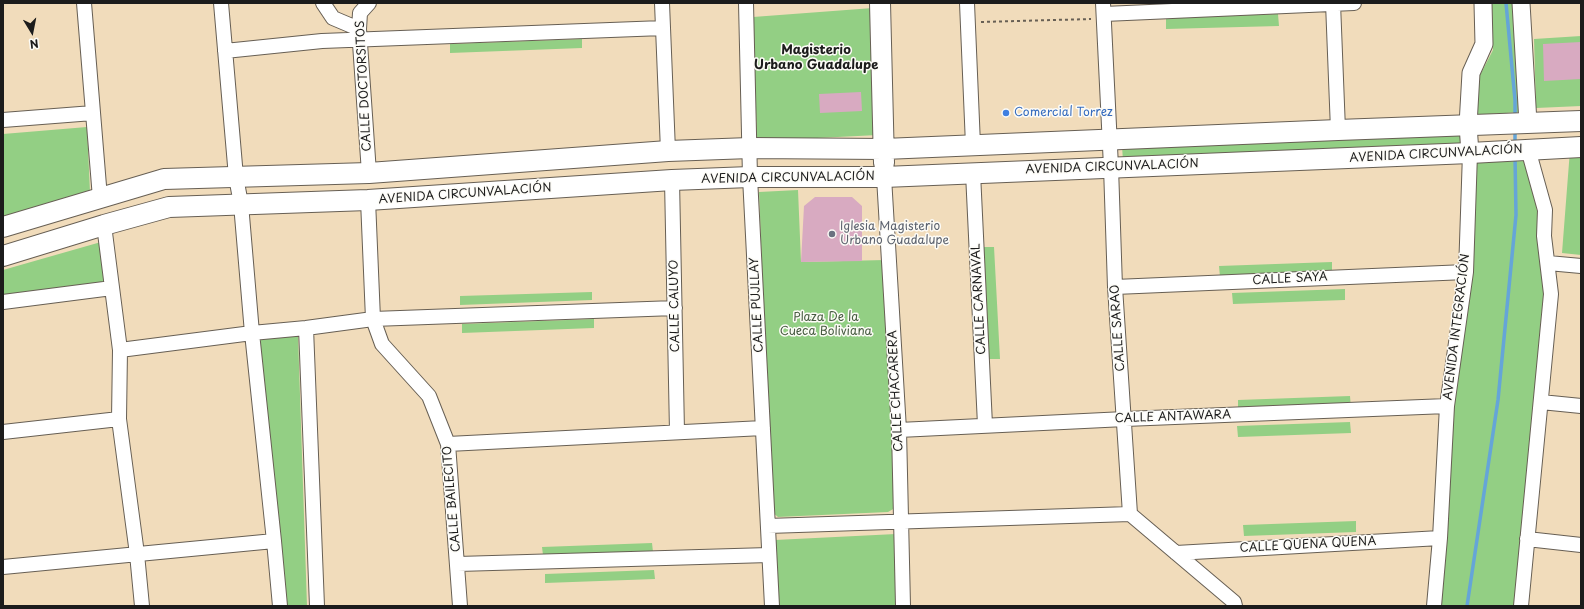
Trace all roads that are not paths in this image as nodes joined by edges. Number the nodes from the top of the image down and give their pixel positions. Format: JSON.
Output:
{"nodes":[{"id":1,"x":84,"y":3,"type":"edge"},
{"id":2,"x":221,"y":3,"type":"edge"},
{"id":3,"x":323,"y":3,"type":"edge"},
{"id":4,"x":369,"y":3,"type":"edge"},
{"id":5,"x":662,"y":3,"type":"edge"},
{"id":6,"x":746,"y":3,"type":"edge"},
{"id":7,"x":880,"y":3,"type":"edge"},
{"id":8,"x":967,"y":3,"type":"edge"},
{"id":9,"x":1354,"y":3,"type":"edge"},
{"id":10,"x":1483,"y":3,"type":"edge"},
{"id":11,"x":1522,"y":3,"type":"edge"},
{"id":12,"x":1333,"y":4,"type":"edge"},
{"id":13,"x":1104,"y":12,"type":"edge"},
{"id":14,"x":663,"y":28,"type":"junction"},
{"id":15,"x":360,"y":34,"type":"junction"},
{"id":16,"x":225,"y":51,"type":"junction"},
{"id":17,"x":93,"y":113,"type":"junction"},
{"id":18,"x":3,"y":120,"type":"edge"},
{"id":19,"x":1581,"y":121,"type":"edge"},
{"id":20,"x":1518,"y":124,"type":"junction"},
{"id":21,"x":1468,"y":125,"type":"junction"},
{"id":22,"x":1338,"y":130,"type":"junction"},
{"id":23,"x":1109,"y":140,"type":"junction"},
{"id":24,"x":973,"y":145,"type":"junction"},
{"id":25,"x":1581,"y":147,"type":"edge"},
{"id":26,"x":750,"y":148,"type":"junction"},
{"id":27,"x":884,"y":149,"type":"junction"},
{"id":28,"x":1519,"y":150,"type":"junction"},
{"id":29,"x":668,"y":151,"type":"junction"},
{"id":30,"x":1470,"y":153,"type":"junction"},
{"id":31,"x":1111,"y":167,"type":"junction"},
{"id":32,"x":369,"y":173,"type":"junction"},
{"id":33,"x":973,"y":173,"type":"junction"},
{"id":34,"x":236,"y":177,"type":"junction"},
{"id":35,"x":750,"y":177,"type":"junction"},
{"id":36,"x":884,"y":177,"type":"junction"},
{"id":37,"x":672,"y":180,"type":"junction"},
{"id":38,"x":100,"y":198,"type":"junction"},
{"id":39,"x":368,"y":200,"type":"junction"},
{"id":40,"x":241,"y":204,"type":"junction"},
{"id":41,"x":104,"y":225,"type":"junction"},
{"id":42,"x":3,"y":226,"type":"edge"},
{"id":43,"x":3,"y":256,"type":"edge"},
{"id":44,"x":1548,"y":263,"type":"junction"},
{"id":45,"x":1581,"y":266,"type":"edge"},
{"id":46,"x":1466,"y":272,"type":"junction"},
{"id":47,"x":1115,"y":287,"type":"junction"},
{"id":48,"x":112,"y":288,"type":"junction"},
{"id":49,"x":3,"y":302,"type":"edge"},
{"id":50,"x":675,"y":308,"type":"junction"},
{"id":51,"x":373,"y":319,"type":"junction"},
{"id":52,"x":306,"y":328,"type":"junction"},
{"id":53,"x":252,"y":332,"type":"junction"},
{"id":54,"x":120,"y":350,"type":"junction"},
{"id":55,"x":1541,"y":402,"type":"junction"},
{"id":56,"x":1447,"y":406,"type":"junction"},
{"id":57,"x":1581,"y":406,"type":"edge"},
{"id":58,"x":119,"y":419,"type":"junction"},
{"id":59,"x":1124,"y":419,"type":"junction"},
{"id":60,"x":985,"y":425,"type":"junction"},
{"id":61,"x":763,"y":428,"type":"junction"},
{"id":62,"x":899,"y":430,"type":"junction"},
{"id":63,"x":3,"y":432,"type":"edge"},
{"id":64,"x":677,"y":432,"type":"junction"},
{"id":65,"x":448,"y":444,"type":"junction"},
{"id":66,"x":1130,"y":514,"type":"junction"},
{"id":67,"x":900,"y":522,"type":"junction"},
{"id":68,"x":768,"y":526,"type":"junction"},
{"id":69,"x":1440,"y":538,"type":"junction"},
{"id":70,"x":1527,"y":539,"type":"junction"},
{"id":71,"x":274,"y":541,"type":"junction"},
{"id":72,"x":1581,"y":545,"type":"edge"},
{"id":73,"x":1176,"y":553,"type":"junction"},
{"id":74,"x":138,"y":554,"type":"junction"},
{"id":75,"x":769,"y":555,"type":"junction"},
{"id":76,"x":458,"y":564,"type":"junction"},
{"id":77,"x":3,"y":567,"type":"edge"},
{"id":78,"x":142,"y":606,"type":"edge"},
{"id":79,"x":280,"y":606,"type":"edge"},
{"id":80,"x":317,"y":606,"type":"edge"},
{"id":81,"x":460,"y":606,"type":"edge"},
{"id":82,"x":772,"y":606,"type":"edge"},
{"id":83,"x":903,"y":606,"type":"edge"},
{"id":84,"x":1235,"y":606,"type":"edge"},
{"id":85,"x":1434,"y":606,"type":"edge"},
{"id":86,"x":1521,"y":606,"type":"edge"}],
"edges":[{"from":1,"to":17,"type":"street"},
{"from":2,"to":16,"type":"street"},
{"from":3,"to":15,"type":"street"},
{"from":4,"to":15,"type":"street","name":"CALLE DOCTORSITOS"},
{"from":5,"to":14,"type":"street"},
{"from":6,"to":26,"type":"street","name":"CALLE PUJLLAY"},
{"from":7,"to":27,"type":"main road"},
{"from":8,"to":24,"type":"street"},
{"from":9,"to":12,"type":"street"},
{"from":10,"to":21,"type":"street","name":"AVENIDA INTEGRACIÓN"},
{"from":11,"to":20,"type":"street"},
{"from":12,"to":13,"type":"street"},
{"from":12,"to":22,"type":"street"},
{"from":13,"to":23,"type":"street","name":"CALLE SARAO"},
{"from":14,"to":15,"type":"street"},
{"from":14,"to":29,"type":"street"},
{"from":15,"to":16,"type":"street"},
{"from":15,"to":32,"type":"street","name":"CALLE DOCTORSITOS"},
{"from":16,"to":34,"type":"street"},
{"from":17,"to":18,"type":"street"},
{"from":17,"to":38,"type":"street"},
{"from":19,"to":20,"type":"main road"},
{"from":20,"to":21,"type":"main road"},
{"from":21,"to":22,"type":"main road"},
{"from":21,"to":30,"type":"street","name":"AVENIDA INTEGRACIÓN"},
{"from":22,"to":23,"type":"main road"},
{"from":23,"to":24,"type":"main road"},
{"from":23,"to":31,"type":"street","name":"CALLE SARAO"},
{"from":24,"to":27,"type":"main road"},
{"from":25,"to":28,"type":"main road","name":"AVENIDA CIRCUNVALACIÓN"},
{"from":26,"to":27,"type":"main road"},
{"from":26,"to":29,"type":"main road"},
{"from":26,"to":35,"type":"street","name":"CALLE PUJLLAY"},
{"from":27,"to":36,"type":"main road"},
{"from":28,"to":30,"type":"main road","name":"AVENIDA CIRCUNVALACIÓN"},
{"from":28,"to":44,"type":"street"},
{"from":29,"to":32,"type":"main road"},
{"from":30,"to":31,"type":"main road","name":"AVENIDA CIRCUNVALACIÓN"},
{"from":30,"to":46,"type":"street","name":"AVENIDA INTEGRACIÓN"},
{"from":31,"to":33,"type":"main road","name":"AVENIDA CIRCUNVALACIÓN"},
{"from":31,"to":47,"type":"street","name":"CALLE SARAO"},
{"from":32,"to":34,"type":"main road"},
{"from":33,"to":36,"type":"main road","name":"AVENIDA CIRCUNVALACIÓN"},
{"from":33,"to":60,"type":"street","name":"CALLE CARNAVAL"},
{"from":34,"to":38,"type":"main road"},
{"from":34,"to":40,"type":"street"},
{"from":35,"to":36,"type":"main road","name":"AVENIDA CIRCUNVALACIÓN"},
{"from":35,"to":37,"type":"main road","name":"AVENIDA CIRCUNVALACIÓN"},
{"from":35,"to":61,"type":"street","name":"CALLE PUJLLAY"},
{"from":36,"to":62,"type":"street","name":"CALLE CHACARERA"},
{"from":37,"to":39,"type":"main road","name":"AVENIDA CIRCUNVALACIÓN"},
{"from":37,"to":50,"type":"street","name":"CALLE CALUYO"},
{"from":38,"to":42,"type":"main road"},
{"from":39,"to":40,"type":"main road","name":"AVENIDA CIRCUNVALACIÓN"},
{"from":39,"to":51,"type":"street","name":"CALLE BAILECITO"},
{"from":40,"to":41,"type":"main road","name":"AVENIDA CIRCUNVALACIÓN"},
{"from":40,"to":53,"type":"street"},
{"from":41,"to":43,"type":"main road","name":"AVENIDA CIRCUNVALACIÓN"},
{"from":41,"to":48,"type":"street"},
{"from":44,"to":45,"type":"street"},
{"from":44,"to":55,"type":"street"},
{"from":46,"to":47,"type":"street","name":"CALLE SAYA"},
{"from":46,"to":56,"type":"street","name":"AVENIDA INTEGRACIÓN"},
{"from":47,"to":59,"type":"street","name":"CALLE SARAO"},
{"from":48,"to":49,"type":"street"},
{"from":48,"to":54,"type":"street"},
{"from":50,"to":51,"type":"street"},
{"from":50,"to":64,"type":"street","name":"CALLE CALUYO"},
{"from":51,"to":52,"type":"street"},
{"from":51,"to":65,"type":"street","name":"CALLE BAILECITO"},
{"from":52,"to":53,"type":"street"},
{"from":52,"to":80,"type":"street"},
{"from":53,"to":54,"type":"street"},
{"from":53,"to":71,"type":"street"},
{"from":54,"to":58,"type":"street"},
{"from":55,"to":57,"type":"street"},
{"from":55,"to":70,"type":"street"},
{"from":56,"to":59,"type":"street","name":"CALLE ANTAWARA"},
{"from":56,"to":69,"type":"street","name":"AVENIDA INTEGRACIÓN"},
{"from":58,"to":63,"type":"street"},
{"from":58,"to":74,"type":"street"},
{"from":59,"to":60,"type":"street","name":"CALLE ANTAWARA"},
{"from":59,"to":66,"type":"street","name":"CALLE SARAO"},
{"from":60,"to":62,"type":"street","name":"CALLE ANTAWARA"},
{"from":61,"to":64,"type":"street"},
{"from":61,"to":68,"type":"street","name":"CALLE PUJLLAY"},
{"from":62,"to":67,"type":"street","name":"CALLE CHACARERA"},
{"from":64,"to":65,"type":"street"},
{"from":65,"to":76,"type":"street","name":"CALLE BAILECITO"},
{"from":66,"to":67,"type":"street"},
{"from":66,"to":73,"type":"street"},
{"from":67,"to":68,"type":"street"},
{"from":67,"to":83,"type":"street","name":"CALLE CHACARERA"},
{"from":68,"to":75,"type":"street","name":"CALLE PUJLLAY"},
{"from":69,"to":73,"type":"street","name":"CALLE QUENA QUENA"},
{"from":69,"to":85,"type":"street","name":"AVENIDA INTEGRACIÓN"},
{"from":70,"to":72,"type":"street"},
{"from":70,"to":86,"type":"street"},
{"from":71,"to":74,"type":"street"},
{"from":71,"to":79,"type":"street"},
{"from":73,"to":84,"type":"street"},
{"from":74,"to":77,"type":"street"},
{"from":74,"to":78,"type":"street"},
{"from":75,"to":76,"type":"street"},
{"from":75,"to":82,"type":"street","name":"CALLE PUJLLAY"},
{"from":76,"to":81,"type":"street","name":"CALLE BAILECITO"}]}
